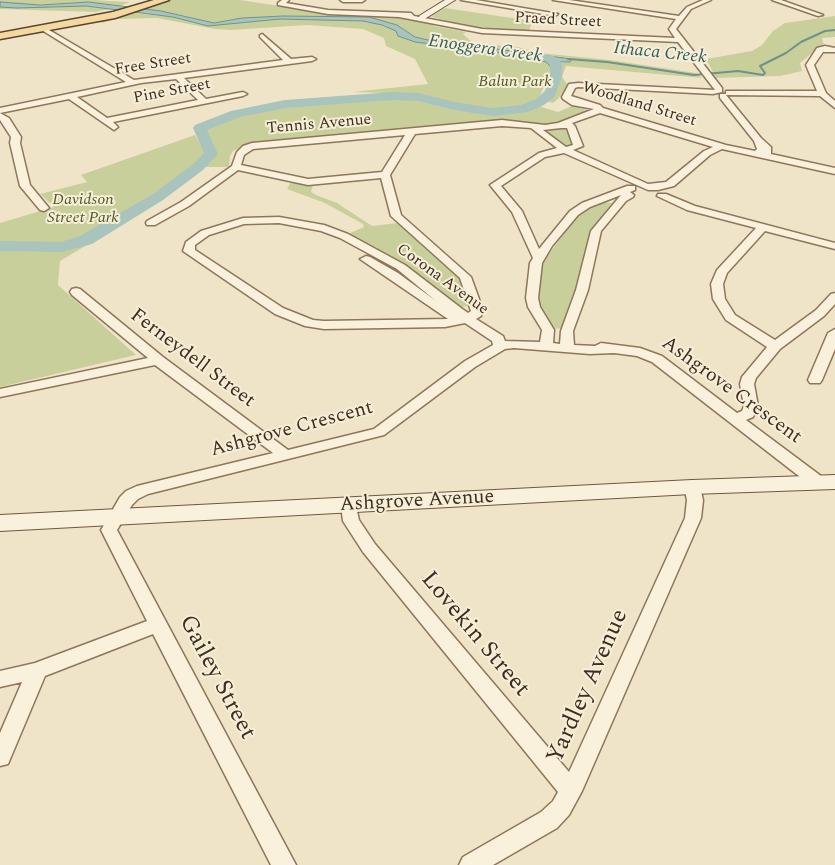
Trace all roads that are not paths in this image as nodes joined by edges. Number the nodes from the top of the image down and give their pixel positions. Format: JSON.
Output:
{"nodes":[{"id":1,"x":164,"y":0,"type":"edge"},
{"id":2,"x":286,"y":0,"type":"edge"},
{"id":3,"x":343,"y":0,"type":"edge"},
{"id":4,"x":360,"y":0,"type":"edge"},
{"id":5,"x":452,"y":0,"type":"edge"},
{"id":6,"x":464,"y":0,"type":"edge"},
{"id":7,"x":556,"y":0,"type":"edge"},
{"id":8,"x":708,"y":0,"type":"edge"},
{"id":9,"x":775,"y":0,"type":"edge"},
{"id":10,"x":145,"y":4,"type":"edge"},
{"id":11,"x":555,"y":14,"type":"dead end"},
{"id":12,"x":107,"y":15,"type":"junction"},
{"id":13,"x":422,"y":15,"type":"junction"},
{"id":14,"x":820,"y":15,"type":"dead end"},
{"id":15,"x":680,"y":18,"type":"junction"},
{"id":16,"x":42,"y":28,"type":"junction"},
{"id":17,"x":0,"y":34,"type":"edge"},
{"id":18,"x":262,"y":36,"type":"dead end"},
{"id":19,"x":680,"y":40,"type":"junction"},
{"id":20,"x":835,"y":50,"type":"edge"},
{"id":21,"x":312,"y":59,"type":"dead end"},
{"id":22,"x":289,"y":62,"type":"junction"},
{"id":23,"x":177,"y":76,"type":"junction"},
{"id":24,"x":132,"y":82,"type":"junction"},
{"id":25,"x":721,"y":93,"type":"junction"},
{"id":26,"x":243,"y":94,"type":"dead end"},
{"id":27,"x":822,"y":94,"type":"junction"},
{"id":28,"x":70,"y":96,"type":"junction"},
{"id":29,"x":203,"y":101,"type":"junction"},
{"id":30,"x":835,"y":105,"type":"edge"},
{"id":31,"x":599,"y":110,"type":"junction"},
{"id":32,"x":0,"y":111,"type":"edge"},
{"id":33,"x":0,"y":116,"type":"edge"},
{"id":34,"x":107,"y":121,"type":"junction"},
{"id":35,"x":576,"y":123,"type":"junction"},
{"id":36,"x":115,"y":128,"type":"dead end"},
{"id":37,"x":540,"y":129,"type":"junction"},
{"id":38,"x":412,"y":131,"type":"junction"},
{"id":39,"x":549,"y":140,"type":"junction"},
{"id":40,"x":578,"y":146,"type":"junction"},
{"id":41,"x":715,"y":146,"type":"junction"},
{"id":42,"x":565,"y":150,"type":"junction"},
{"id":43,"x":762,"y":154,"type":"junction"},
{"id":44,"x":542,"y":155,"type":"junction"},
{"id":45,"x":603,"y":166,"type":"junction"},
{"id":46,"x":236,"y":167,"type":"junction"},
{"id":47,"x":835,"y":171,"type":"edge"},
{"id":48,"x":385,"y":175,"type":"junction"},
{"id":49,"x":621,"y":176,"type":"junction"},
{"id":50,"x":670,"y":184,"type":"junction"},
{"id":51,"x":640,"y":190,"type":"junction"},
{"id":52,"x":662,"y":196,"type":"junction"},
{"id":53,"x":604,"y":199,"type":"junction"},
{"id":54,"x":617,"y":204,"type":"junction"},
{"id":55,"x":588,"y":205,"type":"junction"},
{"id":56,"x":44,"y":208,"type":"dead end"},
{"id":57,"x":692,"y":208,"type":"junction"},
{"id":58,"x":151,"y":223,"type":"dead end"},
{"id":59,"x":763,"y":227,"type":"junction"},
{"id":60,"x":529,"y":238,"type":"junction"},
{"id":61,"x":547,"y":245,"type":"junction"},
{"id":62,"x":835,"y":246,"type":"edge"},
{"id":63,"x":205,"y":258,"type":"junction"},
{"id":64,"x":539,"y":258,"type":"junction"},
{"id":65,"x":76,"y":292,"type":"dead end"},
{"id":66,"x":835,"y":297,"type":"edge"},
{"id":67,"x":458,"y":318,"type":"junction"},
{"id":68,"x":546,"y":326,"type":"junction"},
{"id":69,"x":835,"y":333,"type":"edge"},
{"id":70,"x":567,"y":340,"type":"junction"},
{"id":71,"x":496,"y":343,"type":"junction"},
{"id":72,"x":546,"y":344,"type":"junction"},
{"id":73,"x":775,"y":346,"type":"junction"},
{"id":74,"x":158,"y":360,"type":"junction"},
{"id":75,"x":814,"y":380,"type":"dead end"},
{"id":76,"x":0,"y":393,"type":"edge"},
{"id":77,"x":737,"y":419,"type":"junction"},
{"id":78,"x":285,"y":455,"type":"junction"},
{"id":79,"x":827,"y":482,"type":"edge"},
{"id":80,"x":692,"y":487,"type":"junction"},
{"id":81,"x":349,"y":506,"type":"junction"},
{"id":82,"x":118,"y":516,"type":"junction"},
{"id":83,"x":0,"y":523,"type":"edge"},
{"id":84,"x":158,"y":624,"type":"junction"},
{"id":85,"x":36,"y":671,"type":"junction"},
{"id":86,"x":0,"y":679,"type":"edge"},
{"id":87,"x":0,"y":757,"type":"edge"},
{"id":88,"x":571,"y":791,"type":"junction"},
{"id":89,"x":284,"y":865,"type":"edge"},
{"id":90,"x":471,"y":865,"type":"edge"}],
"edges":[{"from":1,"to":10,"type":"main road"},
{"from":2,"to":13,"type":"street","name":"Praed Street"},
{"from":3,"to":4,"type":"street"},
{"from":5,"to":13,"type":"main road"},
{"from":6,"to":11,"type":"street"},
{"from":7,"to":15,"type":"street"},
{"from":8,"to":15,"type":"street"},
{"from":9,"to":14,"type":"street"},
{"from":10,"to":12,"type":"main road"},
{"from":12,"to":16,"type":"main road"},
{"from":12,"to":17,"type":"main road"},
{"from":13,"to":19,"type":"street","name":"Praed Street"},
{"from":15,"to":19,"type":"street"},
{"from":16,"to":17,"type":"main road"},
{"from":16,"to":24,"type":"street"},
{"from":18,"to":22,"type":"street"},
{"from":19,"to":25,"type":"street"},
{"from":20,"to":27,"type":"street"},
{"from":21,"to":22,"type":"street","name":"Free Street"},
{"from":22,"to":23,"type":"street","name":"Free Street"},
{"from":23,"to":24,"type":"street","name":"Free Street"},
{"from":23,"to":29,"type":"street"},
{"from":24,"to":28,"type":"street","name":"Free Street"},
{"from":25,"to":27,"type":"street"},
{"from":25,"to":31,"type":"street","name":"Woodland Street"},
{"from":25,"to":43,"type":"street"},
{"from":26,"to":29,"type":"street","name":"Pine Street"},
{"from":27,"to":30,"type":"street"},
{"from":28,"to":32,"type":"street","name":"Free Street"},
{"from":28,"to":34,"type":"street"},
{"from":29,"to":34,"type":"street","name":"Pine Street"},
{"from":31,"to":35,"type":"street"},
{"from":31,"to":41,"type":"street","name":"Woodland Street"},
{"from":33,"to":56,"type":"street"},
{"from":34,"to":36,"type":"street"},
{"from":35,"to":37,"type":"street"},
{"from":35,"to":40,"type":"street"},
{"from":37,"to":38,"type":"street","name":"Tennis Avenue"},
{"from":37,"to":39,"type":"street"},
{"from":38,"to":46,"type":"street","name":"Tennis Avenue"},
{"from":38,"to":48,"type":"street"},
{"from":39,"to":42,"type":"street"},
{"from":39,"to":44,"type":"street"},
{"from":40,"to":42,"type":"street"},
{"from":40,"to":45,"type":"street"},
{"from":41,"to":43,"type":"street","name":"Woodland Street"},
{"from":41,"to":50,"type":"street"},
{"from":42,"to":44,"type":"street"},
{"from":42,"to":45,"type":"street"},
{"from":43,"to":47,"type":"street","name":"Woodland Street"},
{"from":44,"to":60,"type":"street"},
{"from":45,"to":49,"type":"street"},
{"from":46,"to":48,"type":"street"},
{"from":46,"to":58,"type":"street","name":"Tennis Avenue"},
{"from":48,"to":67,"type":"street"},
{"from":49,"to":51,"type":"street"},
{"from":49,"to":55,"type":"street"},
{"from":50,"to":51,"type":"street"},
{"from":50,"to":52,"type":"street"},
{"from":51,"to":52,"type":"street"},
{"from":51,"to":53,"type":"street"},
{"from":51,"to":54,"type":"street"},
{"from":51,"to":57,"type":"street"},
{"from":52,"to":57,"type":"street"},
{"from":53,"to":54,"type":"street"},
{"from":53,"to":55,"type":"street"},
{"from":54,"to":70,"type":"street"},
{"from":55,"to":61,"type":"street"},
{"from":57,"to":59,"type":"street"},
{"from":59,"to":62,"type":"street"},
{"from":59,"to":73,"type":"street"},
{"from":60,"to":61,"type":"street"},
{"from":60,"to":64,"type":"street"},
{"from":61,"to":64,"type":"street"},
{"from":63,"to":67,"type":"street","name":"Corona Avenue"},
{"from":63,"to":67,"type":"street","name":"Corona Avenue"},
{"from":63,"to":67,"type":"street","name":"Corona Avenue"},
{"from":64,"to":68,"type":"street"},
{"from":65,"to":74,"type":"street","name":"Ferneydell Street"},
{"from":66,"to":73,"type":"street"},
{"from":67,"to":71,"type":"street","name":"Corona Avenue"},
{"from":68,"to":70,"type":"street"},
{"from":68,"to":72,"type":"street"},
{"from":69,"to":75,"type":"street"},
{"from":70,"to":72,"type":"street","name":"Ashgrove Crescent"},
{"from":70,"to":77,"type":"street","name":"Ashgrove Crescent"},
{"from":71,"to":72,"type":"street","name":"Ashgrove Crescent"},
{"from":71,"to":78,"type":"street","name":"Ashgrove Crescent"},
{"from":73,"to":77,"type":"street"},
{"from":74,"to":76,"type":"street"},
{"from":74,"to":78,"type":"street","name":"Ferneydell Street"},
{"from":77,"to":79,"type":"street","name":"Ashgrove Crescent"},
{"from":78,"to":82,"type":"street","name":"Ashgrove Crescent"},
{"from":79,"to":80,"type":"main road","name":"Ashgrove Avenue"},
{"from":80,"to":81,"type":"main road","name":"Ashgrove Avenue"},
{"from":80,"to":88,"type":"street","name":"Yardley Avenue"},
{"from":81,"to":82,"type":"main road","name":"Ashgrove Avenue"},
{"from":81,"to":88,"type":"street","name":"Lovekin Street"},
{"from":82,"to":83,"type":"main road","name":"Ashgrove Avenue"},
{"from":82,"to":84,"type":"street","name":"Gailey Street"},
{"from":84,"to":85,"type":"street"},
{"from":84,"to":89,"type":"street","name":"Gailey Street"},
{"from":85,"to":86,"type":"street"},
{"from":85,"to":87,"type":"street"},
{"from":88,"to":90,"type":"street","name":"Yardley Avenue"}]}
